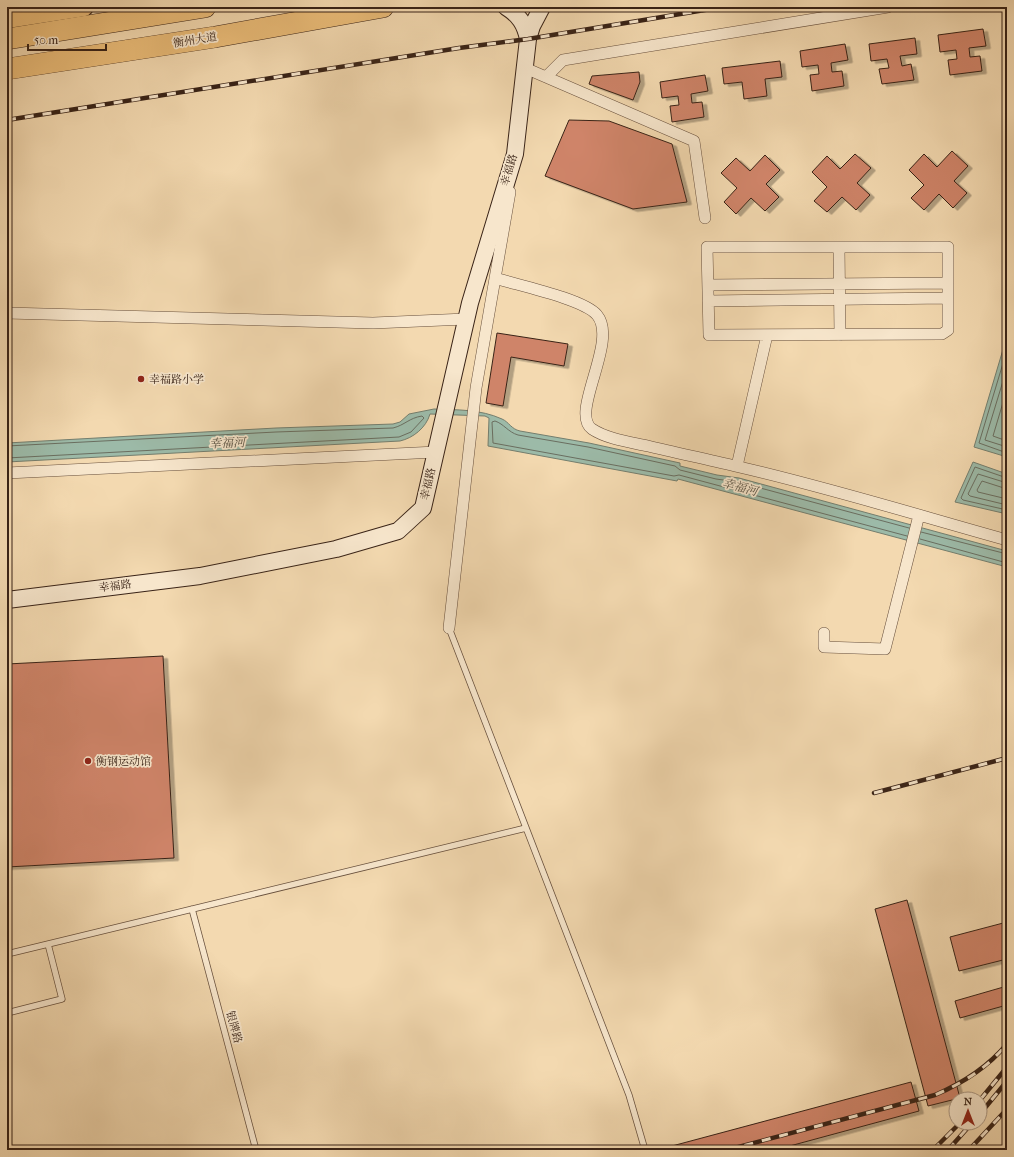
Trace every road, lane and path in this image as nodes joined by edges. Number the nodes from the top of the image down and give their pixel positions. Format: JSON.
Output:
{"nodes":[{"id":1,"x":84,"y":7,"type":"edge"},
{"id":2,"x":205,"y":7,"type":"edge"},
{"id":3,"x":383,"y":7,"type":"edge"},
{"id":4,"x":506,"y":7,"type":"edge"},
{"id":5,"x":542,"y":7,"type":"edge"},
{"id":6,"x":888,"y":7,"type":"edge"},
{"id":7,"x":33,"y":11,"type":"edge"},
{"id":8,"x":7,"y":19,"type":"edge"},
{"id":9,"x":7,"y":39,"type":"edge"},
{"id":10,"x":528,"y":39,"type":"junction"},
{"id":11,"x":525,"y":68,"type":"junction"},
{"id":12,"x":7,"y":69,"type":"edge"},
{"id":13,"x":546,"y":77,"type":"junction"},
{"id":14,"x":515,"y":154,"type":"junction"},
{"id":15,"x":705,"y":218,"type":"dead end"},
{"id":16,"x":839,"y":247,"type":"junction"},
{"id":17,"x":495,"y":278,"type":"junction"},
{"id":18,"x":948,"y":283,"type":"junction"},
{"id":19,"x":708,"y":284,"type":"junction"},
{"id":20,"x":839,"y":284,"type":"junction"},
{"id":21,"x":948,"y":298,"type":"junction"},
{"id":22,"x":840,"y":299,"type":"junction"},
{"id":23,"x":708,"y":300,"type":"junction"},
{"id":24,"x":7,"y":313,"type":"edge"},
{"id":25,"x":466,"y":319,"type":"junction"},
{"id":26,"x":767,"y":335,"type":"junction"},
{"id":27,"x":840,"y":335,"type":"junction"},
{"id":28,"x":436,"y":452,"type":"junction"},
{"id":29,"x":737,"y":466,"type":"junction"},
{"id":30,"x":7,"y":473,"type":"edge"},
{"id":31,"x":919,"y":515,"type":"junction"},
{"id":32,"x":1007,"y":540,"type":"edge"},
{"id":33,"x":7,"y":600,"type":"edge"},
{"id":34,"x":449,"y":628,"type":"joint"},
{"id":35,"x":824,"y":633,"type":"dead end"},
{"id":36,"x":526,"y":828,"type":"junction"},
{"id":37,"x":192,"y":909,"type":"junction"},
{"id":38,"x":48,"y":944,"type":"junction"},
{"id":39,"x":7,"y":954,"type":"edge"},
{"id":40,"x":7,"y":1013,"type":"edge"},
{"id":41,"x":256,"y":1150,"type":"edge"},
{"id":42,"x":645,"y":1150,"type":"edge"}],
"edges":[{"from":1,"to":7,"type":"main road"},
{"from":2,"to":9,"type":"highway"},
{"from":3,"to":12,"type":"highway","name":"衡州大道"},
{"from":4,"to":10,"type":"street"},
{"from":5,"to":10,"type":"street"},
{"from":6,"to":13,"type":"street"},
{"from":7,"to":8,"type":"main road"},
{"from":10,"to":11,"type":"street","name":"幸福路"},
{"from":11,"to":13,"type":"street"},
{"from":11,"to":14,"type":"street","name":"幸福路"},
{"from":13,"to":15,"type":"street"},
{"from":14,"to":17,"type":"street"},
{"from":14,"to":25,"type":"street","name":"幸福路"},
{"from":16,"to":18,"type":"street"},
{"from":16,"to":19,"type":"street"},
{"from":16,"to":20,"type":"street"},
{"from":17,"to":29,"type":"street"},
{"from":17,"to":34,"type":"street"},
{"from":18,"to":20,"type":"street"},
{"from":18,"to":21,"type":"street"},
{"from":19,"to":20,"type":"street"},
{"from":19,"to":23,"type":"street"},
{"from":20,"to":22,"type":"street"},
{"from":21,"to":22,"type":"street"},
{"from":21,"to":27,"type":"street"},
{"from":22,"to":23,"type":"street"},
{"from":22,"to":27,"type":"street"},
{"from":23,"to":26,"type":"street"},
{"from":24,"to":25,"type":"street"},
{"from":25,"to":28,"type":"street","name":"幸福路"},
{"from":26,"to":27,"type":"street"},
{"from":26,"to":29,"type":"street"},
{"from":28,"to":30,"type":"street"},
{"from":28,"to":33,"type":"street","name":"幸福路"},
{"from":29,"to":31,"type":"street"},
{"from":31,"to":32,"type":"street"},
{"from":31,"to":35,"type":"street"},
{"from":34,"to":36,"type":"lane"},
{"from":36,"to":37,"type":"lane"},
{"from":36,"to":42,"type":"lane"},
{"from":37,"to":38,"type":"lane"},
{"from":37,"to":41,"type":"lane","name":"银牌路"},
{"from":38,"to":39,"type":"lane"},
{"from":38,"to":40,"type":"lane"}]}
